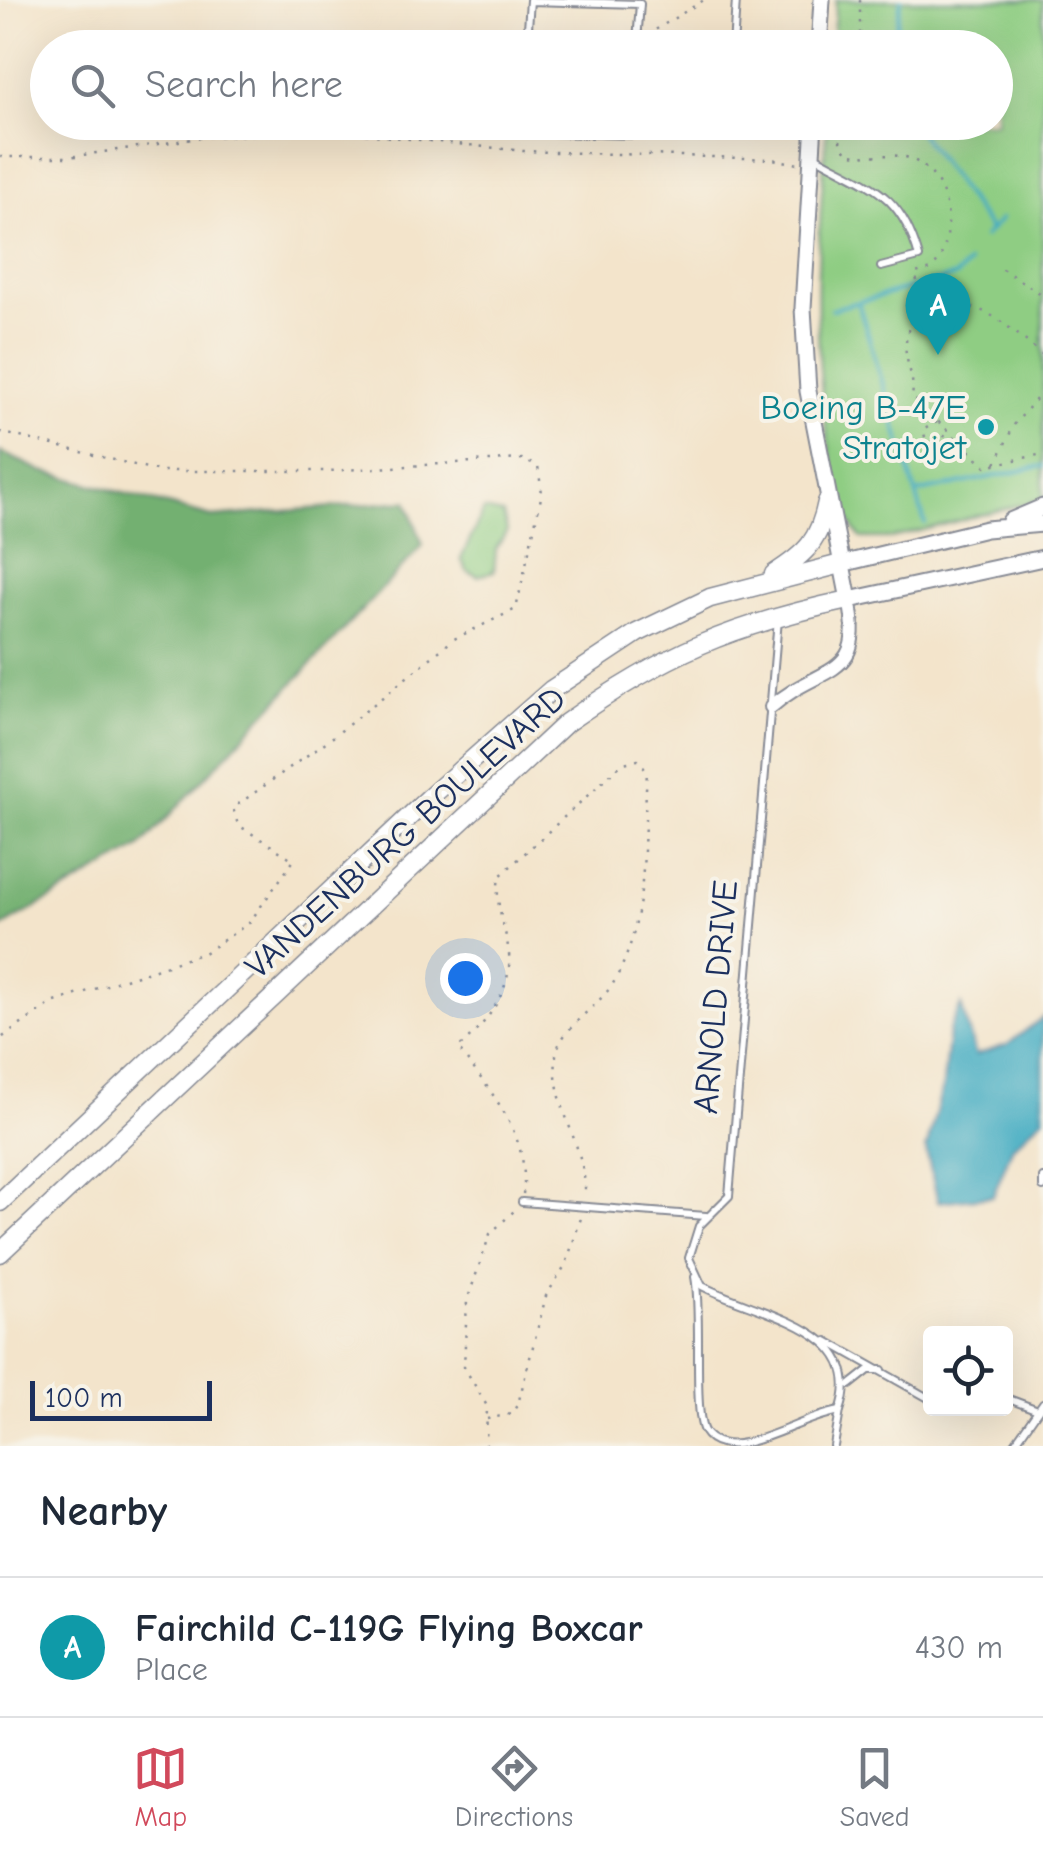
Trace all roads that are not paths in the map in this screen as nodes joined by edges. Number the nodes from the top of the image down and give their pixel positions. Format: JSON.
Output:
{"nodes":[{"id":1,"x":530,"y":0,"type":"edge"},
{"id":2,"x":736,"y":0,"type":"edge"},
{"id":3,"x":822,"y":0,"type":"edge"},
{"id":4,"x":640,"y":2,"type":"edge"},
{"id":5,"x":530,"y":30,"type":"edge"},
{"id":6,"x":638,"y":30,"type":"edge"},
{"id":7,"x":734,"y":30,"type":"edge"},
{"id":8,"x":820,"y":30,"type":"edge"},
{"id":9,"x":813,"y":140,"type":"edge"},
{"id":10,"x":811,"y":160,"type":"junction"},
{"id":11,"x":881,"y":267,"type":"dead end"},
{"id":12,"x":827,"y":502,"type":"junction"},
{"id":13,"x":1043,"y":508,"type":"edge"},
{"id":14,"x":1043,"y":524,"type":"edge"},
{"id":15,"x":986,"y":530,"type":"junction"},
{"id":16,"x":1043,"y":546,"type":"edge"},
{"id":17,"x":1043,"y":558,"type":"edge"},
{"id":18,"x":1020,"y":563,"type":"junction"},
{"id":19,"x":841,"y":564,"type":"junction"},
{"id":20,"x":761,"y":582,"type":"junction"},
{"id":21,"x":849,"y":600,"type":"junction"},
{"id":22,"x":778,"y":615,"type":"junction"},
{"id":23,"x":772,"y":707,"type":"junction"},
{"id":24,"x":232,"y":984,"type":"junction"},
{"id":25,"x":258,"y":1009,"type":"junction"},
{"id":26,"x":1043,"y":1178,"type":"edge"},
{"id":27,"x":1043,"y":1187,"type":"edge"},
{"id":28,"x":0,"y":1202,"type":"edge"},
{"id":29,"x":522,"y":1202,"type":"road end"},
{"id":30,"x":707,"y":1216,"type":"junction"},
{"id":31,"x":0,"y":1253,"type":"edge"},
{"id":32,"x":695,"y":1278,"type":"junction"},
{"id":33,"x":818,"y":1336,"type":"junction"},
{"id":34,"x":884,"y":1370,"type":"junction"},
{"id":35,"x":849,"y":1386,"type":"junction"},
{"id":36,"x":923,"y":1395,"type":"edge"},
{"id":37,"x":1013,"y":1400,"type":"edge"},
{"id":38,"x":1041,"y":1407,"type":"edge"},
{"id":39,"x":840,"y":1411,"type":"junction"},
{"id":40,"x":834,"y":1446,"type":"edge"},
{"id":41,"x":1014,"y":1446,"type":"edge"}],
"edges":[{"from":1,"to":4,"type":"lane"},
{"from":1,"to":5,"type":"lane"},
{"from":2,"to":7,"type":"lane"},
{"from":3,"to":8,"type":"street"},
{"from":4,"to":6,"type":"lane"},
{"from":9,"to":10,"type":"street"},
{"from":10,"to":11,"type":"lane"},
{"from":10,"to":12,"type":"street"},
{"from":12,"to":19,"type":"street"},
{"from":12,"to":20,"type":"main road"},
{"from":13,"to":15,"type":"street"},
{"from":14,"to":15,"type":"street","name":"VANDENBURG BOULEVARD"},
{"from":15,"to":19,"type":"street","name":"VANDENBURG BOULEVARD"},
{"from":16,"to":18,"type":"street"},
{"from":17,"to":18,"type":"street","name":"VANDENBURG BOULEVARD"},
{"from":18,"to":21,"type":"street","name":"VANDENBURG BOULEVARD"},
{"from":19,"to":20,"type":"main road","name":"VANDENBURG BOULEVARD"},
{"from":19,"to":21,"type":"street"},
{"from":20,"to":24,"type":"main road","name":"VANDENBURG BOULEVARD"},
{"from":21,"to":22,"type":"main road","name":"VANDENBURG BOULEVARD"},
{"from":21,"to":23,"type":"street"},
{"from":22,"to":23,"type":"lane","name":"ARNOLD DRIVE"},
{"from":22,"to":25,"type":"main road","name":"VANDENBURG BOULEVARD"},
{"from":23,"to":30,"type":"lane","name":"ARNOLD DRIVE"},
{"from":24,"to":25,"type":"main road"},
{"from":24,"to":28,"type":"main road","name":"VANDENBURG BOULEVARD"},
{"from":25,"to":31,"type":"main road","name":"VANDENBURG BOULEVARD"},
{"from":26,"to":27,"type":"lane"},
{"from":29,"to":30,"type":"lane"},
{"from":30,"to":32,"type":"lane","name":"ARNOLD DRIVE"},
{"from":32,"to":33,"type":"lane"},
{"from":32,"to":39,"type":"lane","name":"ARNOLD DRIVE"},
{"from":33,"to":34,"type":"lane"},
{"from":33,"to":35,"type":"lane"},
{"from":34,"to":35,"type":"lane"},
{"from":34,"to":36,"type":"lane"},
{"from":35,"to":39,"type":"lane"},
{"from":37,"to":38,"type":"lane"},
{"from":38,"to":41,"type":"lane"},
{"from":39,"to":40,"type":"lane"}]}
